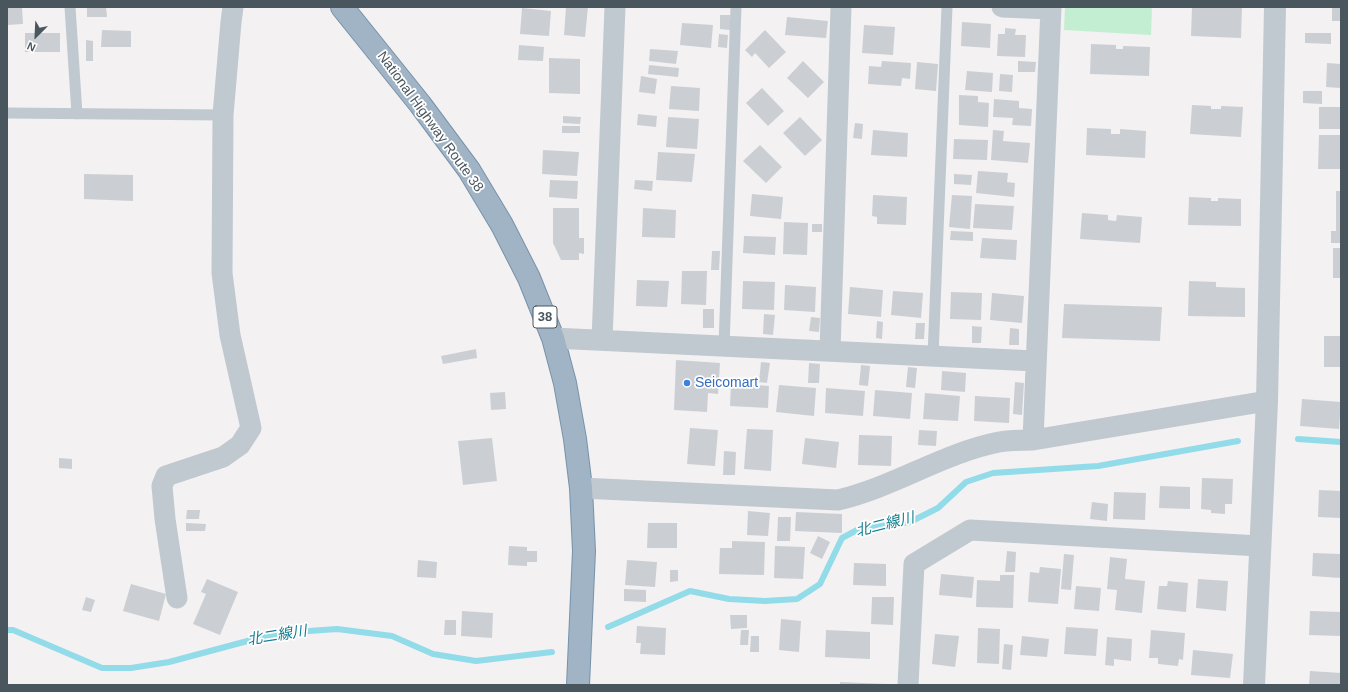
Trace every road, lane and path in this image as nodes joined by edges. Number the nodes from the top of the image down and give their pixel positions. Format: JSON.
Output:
{"nodes":[{"id":1,"x":70,"y":7,"type":"edge"},
{"id":2,"x":234,"y":7,"type":"edge"},
{"id":3,"x":342,"y":7,"type":"edge"},
{"id":4,"x":615,"y":7,"type":"edge"},
{"id":5,"x":736,"y":7,"type":"edge"},
{"id":6,"x":841,"y":7,"type":"edge"},
{"id":7,"x":947,"y":7,"type":"edge"},
{"id":8,"x":1002,"y":7,"type":"edge"},
{"id":9,"x":1275,"y":7,"type":"edge"},
{"id":10,"x":1051,"y":8,"type":"edge"},
{"id":11,"x":7,"y":113,"type":"edge"},
{"id":12,"x":77,"y":114,"type":"junction"},
{"id":13,"x":223,"y":115,"type":"junction"},
{"id":14,"x":553,"y":338,"type":"junction"},
{"id":15,"x":602,"y":340,"type":"junction"},
{"id":16,"x":724,"y":346,"type":"junction"},
{"id":17,"x":830,"y":351,"type":"junction"},
{"id":18,"x":933,"y":356,"type":"junction"},
{"id":19,"x":1035,"y":361,"type":"junction"},
{"id":20,"x":1267,"y":402,"type":"junction"},
{"id":21,"x":1033,"y":440,"type":"junction"},
{"id":22,"x":581,"y":488,"type":"junction"},
{"id":23,"x":1260,"y":546,"type":"junction"},
{"id":24,"x":177,"y":598,"type":"dead end"},
{"id":25,"x":578,"y":685,"type":"edge"},
{"id":26,"x":908,"y":685,"type":"edge"},
{"id":27,"x":1254,"y":685,"type":"edge"}],
"edges":[{"from":1,"to":12,"type":"lane"},
{"from":2,"to":13,"type":"street"},
{"from":3,"to":14,"type":"highway","name":"National Highway Route 38","number":"38"},
{"from":4,"to":15,"type":"street"},
{"from":5,"to":16,"type":"lane"},
{"from":6,"to":17,"type":"street"},
{"from":7,"to":18,"type":"lane"},
{"from":8,"to":10,"type":"street"},
{"from":9,"to":20,"type":"street"},
{"from":10,"to":19,"type":"street"},
{"from":11,"to":12,"type":"lane"},
{"from":12,"to":13,"type":"lane"},
{"from":13,"to":24,"type":"street"},
{"from":14,"to":15,"type":"street"},
{"from":14,"to":22,"type":"highway","name":"National Highway Route 38","number":"38"},
{"from":15,"to":16,"type":"street"},
{"from":16,"to":17,"type":"street"},
{"from":17,"to":18,"type":"street"},
{"from":18,"to":19,"type":"street"},
{"from":19,"to":21,"type":"street"},
{"from":20,"to":21,"type":"street"},
{"from":20,"to":23,"type":"street"},
{"from":21,"to":22,"type":"street"},
{"from":22,"to":25,"type":"highway","name":"National Highway Route 38","number":"38"},
{"from":23,"to":26,"type":"street"},
{"from":23,"to":27,"type":"street"}]}
